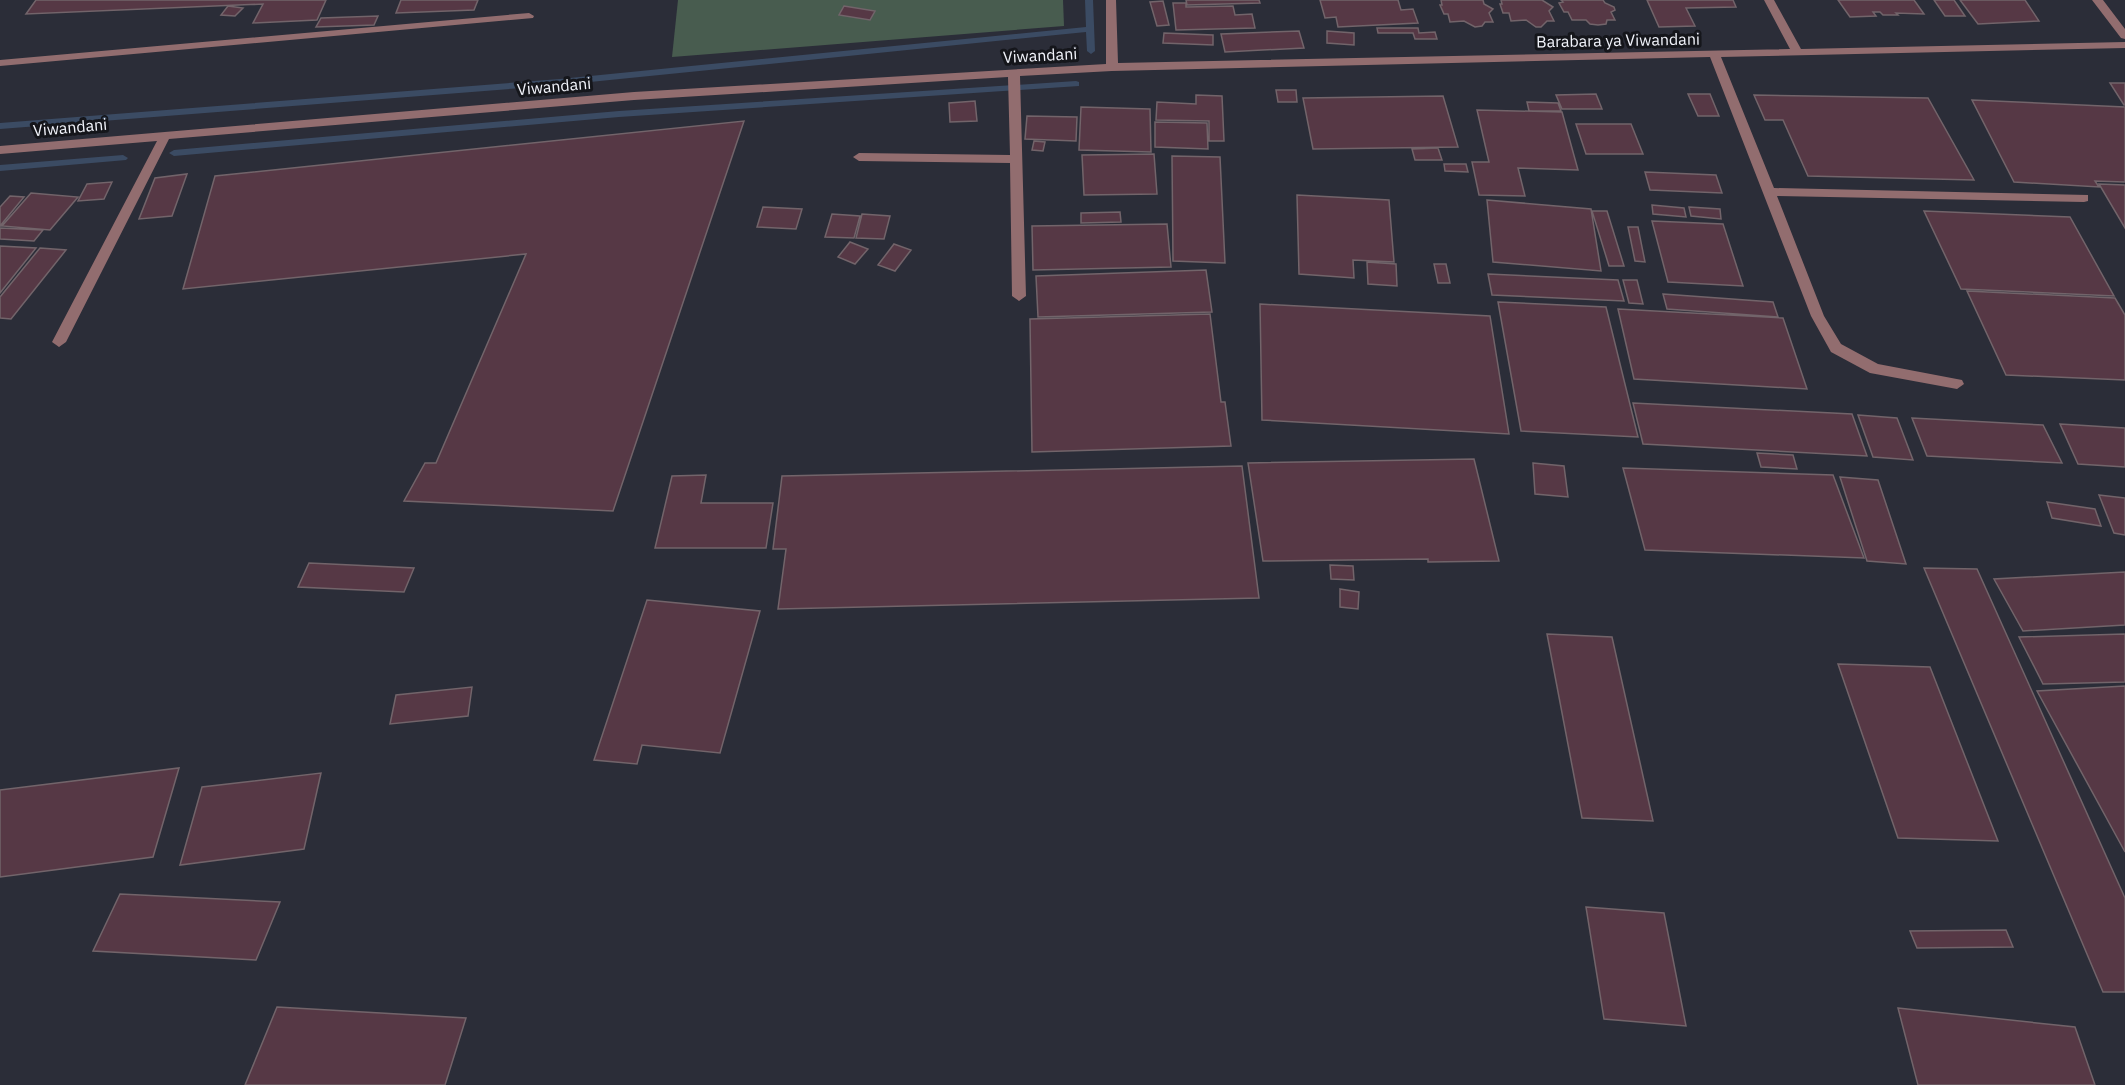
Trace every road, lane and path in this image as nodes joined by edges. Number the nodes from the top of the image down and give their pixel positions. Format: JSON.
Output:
{"nodes":[{"id":1,"x":1111,"y":0,"type":"edge"},
{"id":2,"x":1769,"y":0,"type":"edge"},
{"id":3,"x":2097,"y":0,"type":"edge"},
{"id":4,"x":529,"y":16,"type":"dead end"},
{"id":5,"x":2125,"y":36,"type":"edge"},
{"id":6,"x":2125,"y":45,"type":"edge"},
{"id":7,"x":1798,"y":54,"type":"junction"},
{"id":8,"x":1716,"y":55,"type":"junction"},
{"id":9,"x":0,"y":63,"type":"edge"},
{"id":10,"x":1112,"y":67,"type":"junction"},
{"id":11,"x":1014,"y":73,"type":"junction"},
{"id":12,"x":165,"y":136,"type":"junction"},
{"id":13,"x":0,"y":150,"type":"edge"},
{"id":14,"x":859,"y":157,"type":"dead end"},
{"id":15,"x":1016,"y":159,"type":"junction"},
{"id":16,"x":1769,"y":192,"type":"junction"},
{"id":17,"x":2084,"y":198,"type":"dead end"},
{"id":18,"x":1019,"y":296,"type":"dead end"},
{"id":19,"x":59,"y":342,"type":"dead end"},
{"id":20,"x":1957,"y":384,"type":"dead end"}],
"edges":[{"from":1,"to":10,"type":"street"},
{"from":2,"to":7,"type":"street"},
{"from":3,"to":5,"type":"street"},
{"from":4,"to":9,"type":"street"},
{"from":6,"to":7,"type":"street","name":"Barabara ya Viwandani"},
{"from":7,"to":8,"type":"street","name":"Barabara ya Viwandani"},
{"from":8,"to":10,"type":"street","name":"Barabara ya Viwandani"},
{"from":8,"to":16,"type":"street"},
{"from":10,"to":11,"type":"street","name":"Viwandani"},
{"from":11,"to":12,"type":"street","name":"Viwandani"},
{"from":11,"to":15,"type":"street"},
{"from":12,"to":13,"type":"street","name":"Viwandani"},
{"from":12,"to":19,"type":"street"},
{"from":14,"to":15,"type":"street"},
{"from":15,"to":18,"type":"street"},
{"from":16,"to":17,"type":"street"},
{"from":16,"to":20,"type":"street"}]}
